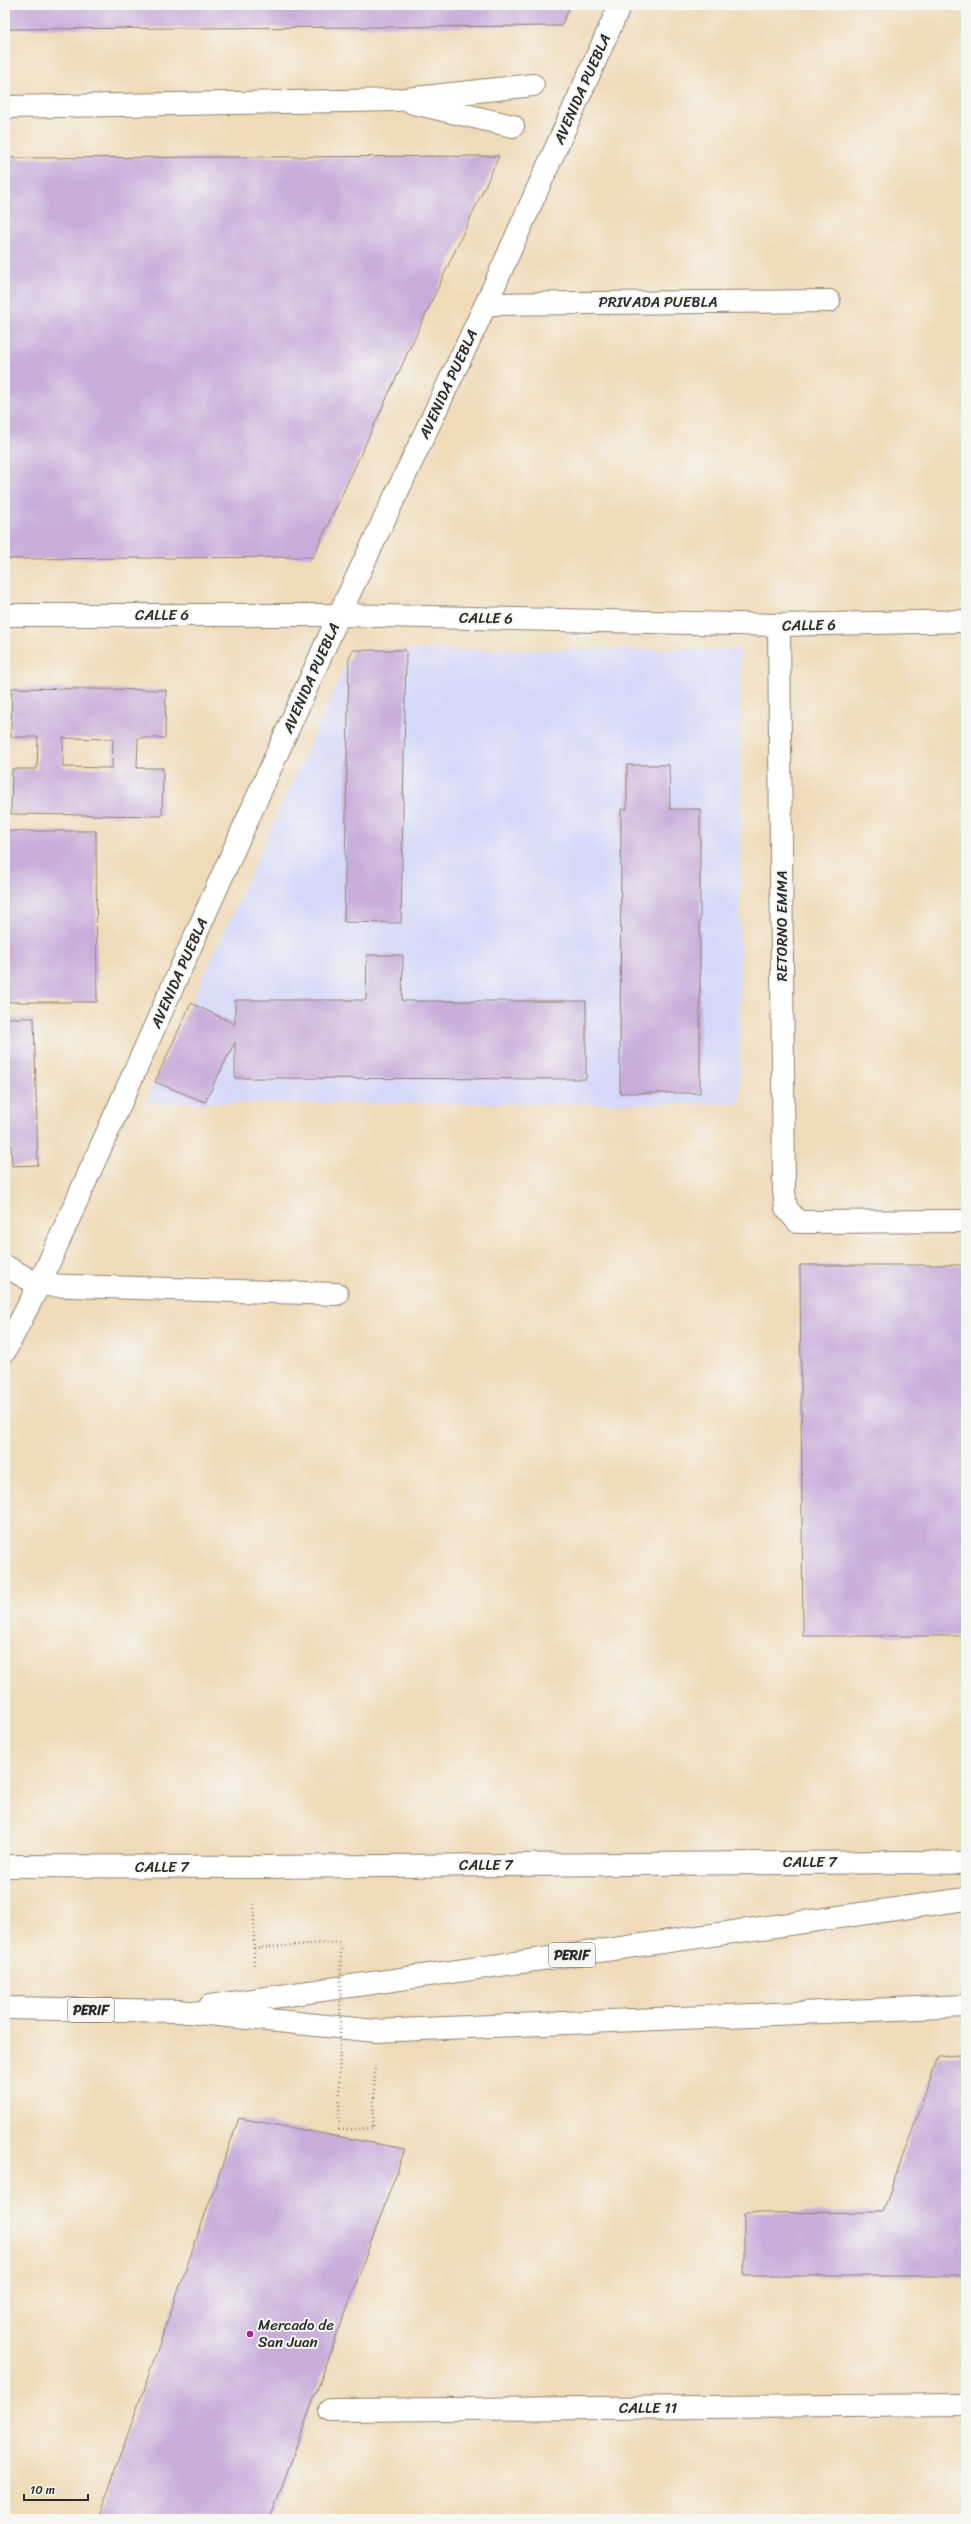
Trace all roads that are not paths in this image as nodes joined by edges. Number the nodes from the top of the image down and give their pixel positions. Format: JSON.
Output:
{"nodes":[{"id":1,"x":620,"y":5,"type":"edge"},
{"id":2,"x":533,"y":85,"type":"dead end"},
{"id":3,"x":397,"y":100,"type":"junction"},
{"id":4,"x":5,"y":107,"type":"edge"},
{"id":5,"x":513,"y":126,"type":"dead end"},
{"id":6,"x":829,"y":301,"type":"dead end"},
{"id":7,"x":486,"y":304,"type":"junction"},
{"id":8,"x":5,"y":615,"type":"edge"},
{"id":9,"x":339,"y":615,"type":"junction"},
{"id":10,"x":966,"y":621,"type":"edge"},
{"id":11,"x":779,"y":625,"type":"junction"},
{"id":12,"x":966,"y":1221,"type":"edge"},
{"id":13,"x":5,"y":1266,"type":"edge"},
{"id":14,"x":39,"y":1285,"type":"junction"},
{"id":15,"x":336,"y":1294,"type":"dead end"},
{"id":16,"x":5,"y":1351,"type":"edge"},
{"id":17,"x":966,"y":1863,"type":"edge"},
{"id":18,"x":5,"y":1866,"type":"edge"},
{"id":19,"x":966,"y":1899,"type":"edge"},
{"id":20,"x":966,"y":2006,"type":"edge"},
{"id":21,"x":5,"y":2008,"type":"edge"},
{"id":22,"x":178,"y":2011,"type":"junction"},
{"id":23,"x":966,"y":2406,"type":"edge"},
{"id":24,"x":330,"y":2410,"type":"dead end"}],
"edges":[{"from":1,"to":7,"type":"street","name":"AVENIDA PUEBLA"},
{"from":2,"to":3,"type":"street"},
{"from":3,"to":4,"type":"street"},
{"from":3,"to":5,"type":"street"},
{"from":6,"to":7,"type":"street","name":"PRIVADA PUEBLA"},
{"from":7,"to":9,"type":"street","name":"AVENIDA PUEBLA"},
{"from":8,"to":9,"type":"street","name":"CALLE 6"},
{"from":9,"to":11,"type":"street","name":"CALLE 6"},
{"from":9,"to":14,"type":"street","name":"AVENIDA PUEBLA"},
{"from":10,"to":11,"type":"street","name":"CALLE 6"},
{"from":11,"to":12,"type":"street","name":"RETORNO EMMA"},
{"from":13,"to":14,"type":"street"},
{"from":14,"to":15,"type":"street"},
{"from":14,"to":16,"type":"street","name":"AVENIDA PUEBLA"},
{"from":17,"to":18,"type":"street","name":"CALLE 7"},
{"from":19,"to":22,"type":"street","number":"PERIF"},
{"from":20,"to":22,"type":"street","number":"PERIF"},
{"from":21,"to":22,"type":"street","number":"PERIF"},
{"from":23,"to":24,"type":"street","name":"CALLE 11"}]}
